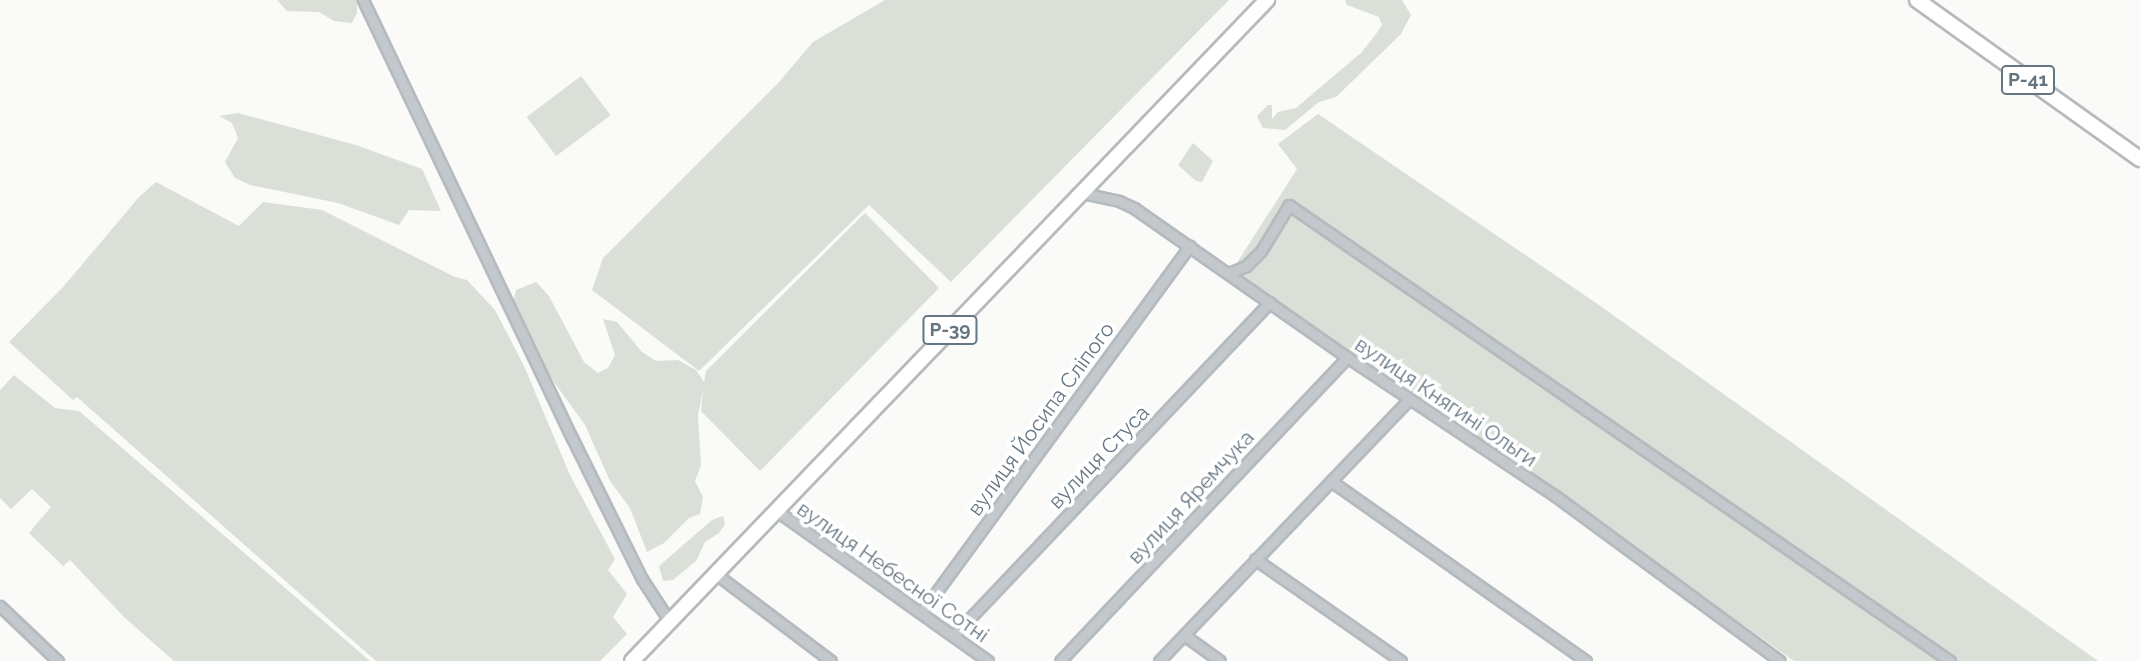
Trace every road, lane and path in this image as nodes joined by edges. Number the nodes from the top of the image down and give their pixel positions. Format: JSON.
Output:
{"nodes":[{"id":1,"x":363,"y":0,"type":"edge"},
{"id":2,"x":1267,"y":0,"type":"edge"},
{"id":3,"x":1917,"y":0,"type":"edge"},
{"id":4,"x":2140,"y":159,"type":"edge"},
{"id":5,"x":1082,"y":193,"type":"junction"},
{"id":6,"x":1190,"y":246,"type":"junction"},
{"id":7,"x":1229,"y":273,"type":"junction"},
{"id":8,"x":1270,"y":302,"type":"junction"},
{"id":9,"x":1347,"y":357,"type":"junction"},
{"id":10,"x":1409,"y":399,"type":"junction"},
{"id":11,"x":1331,"y":481,"type":"junction"},
{"id":12,"x":777,"y":511,"type":"junction"},
{"id":13,"x":1255,"y":559,"type":"junction"},
{"id":14,"x":716,"y":574,"type":"junction"},
{"id":15,"x":0,"y":606,"type":"edge"},
{"id":16,"x":921,"y":613,"type":"junction"},
{"id":17,"x":670,"y":622,"type":"junction"},
{"id":18,"x":1184,"y":635,"type":"junction"},
{"id":19,"x":953,"y":636,"type":"junction"},
{"id":20,"x":58,"y":661,"type":"edge"},
{"id":21,"x":632,"y":661,"type":"edge"},
{"id":22,"x":831,"y":661,"type":"edge"},
{"id":23,"x":988,"y":661,"type":"edge"},
{"id":24,"x":1060,"y":661,"type":"edge"},
{"id":25,"x":1159,"y":661,"type":"edge"},
{"id":26,"x":1220,"y":661,"type":"edge"},
{"id":27,"x":1401,"y":661,"type":"edge"},
{"id":28,"x":1586,"y":661,"type":"edge"},
{"id":29,"x":1780,"y":661,"type":"edge"},
{"id":30,"x":1950,"y":661,"type":"edge"}],
"edges":[{"from":1,"to":17,"type":"street"},
{"from":2,"to":5,"type":"main road","number":"Р-39"},
{"from":3,"to":4,"type":"main road","number":"Р-41"},
{"from":5,"to":6,"type":"street","name":"вулиця Княгині Ольги"},
{"from":5,"to":12,"type":"main road","number":"Р-39"},
{"from":6,"to":7,"type":"street","name":"вулиця Княгині Ольги"},
{"from":6,"to":16,"type":"street","name":"вулиця Йосипа Сліпого"},
{"from":7,"to":8,"type":"street","name":"вулиця Княгині Ольги"},
{"from":7,"to":30,"type":"street"},
{"from":8,"to":9,"type":"street","name":"вулиця Княгині Ольги"},
{"from":8,"to":19,"type":"street","name":"вулиця Стуса"},
{"from":9,"to":10,"type":"street","name":"вулиця Княгині Ольги"},
{"from":9,"to":24,"type":"street","name":"вулиця Яремчука"},
{"from":10,"to":11,"type":"street"},
{"from":10,"to":29,"type":"street","name":"вулиця Княгині Ольги"},
{"from":11,"to":13,"type":"street"},
{"from":11,"to":28,"type":"street"},
{"from":12,"to":14,"type":"main road","number":"Р-39"},
{"from":12,"to":16,"type":"street","name":"вулиця Небесної Сотні"},
{"from":13,"to":18,"type":"street"},
{"from":13,"to":27,"type":"street"},
{"from":14,"to":17,"type":"main road","number":"Р-39"},
{"from":14,"to":22,"type":"street"},
{"from":15,"to":20,"type":"street"},
{"from":16,"to":19,"type":"street","name":"вулиця Небесної Сотні"},
{"from":17,"to":21,"type":"main road","number":"Р-39"},
{"from":18,"to":25,"type":"street"},
{"from":18,"to":26,"type":"street"},
{"from":19,"to":23,"type":"street","name":"вулиця Небесної Сотні"}]}
